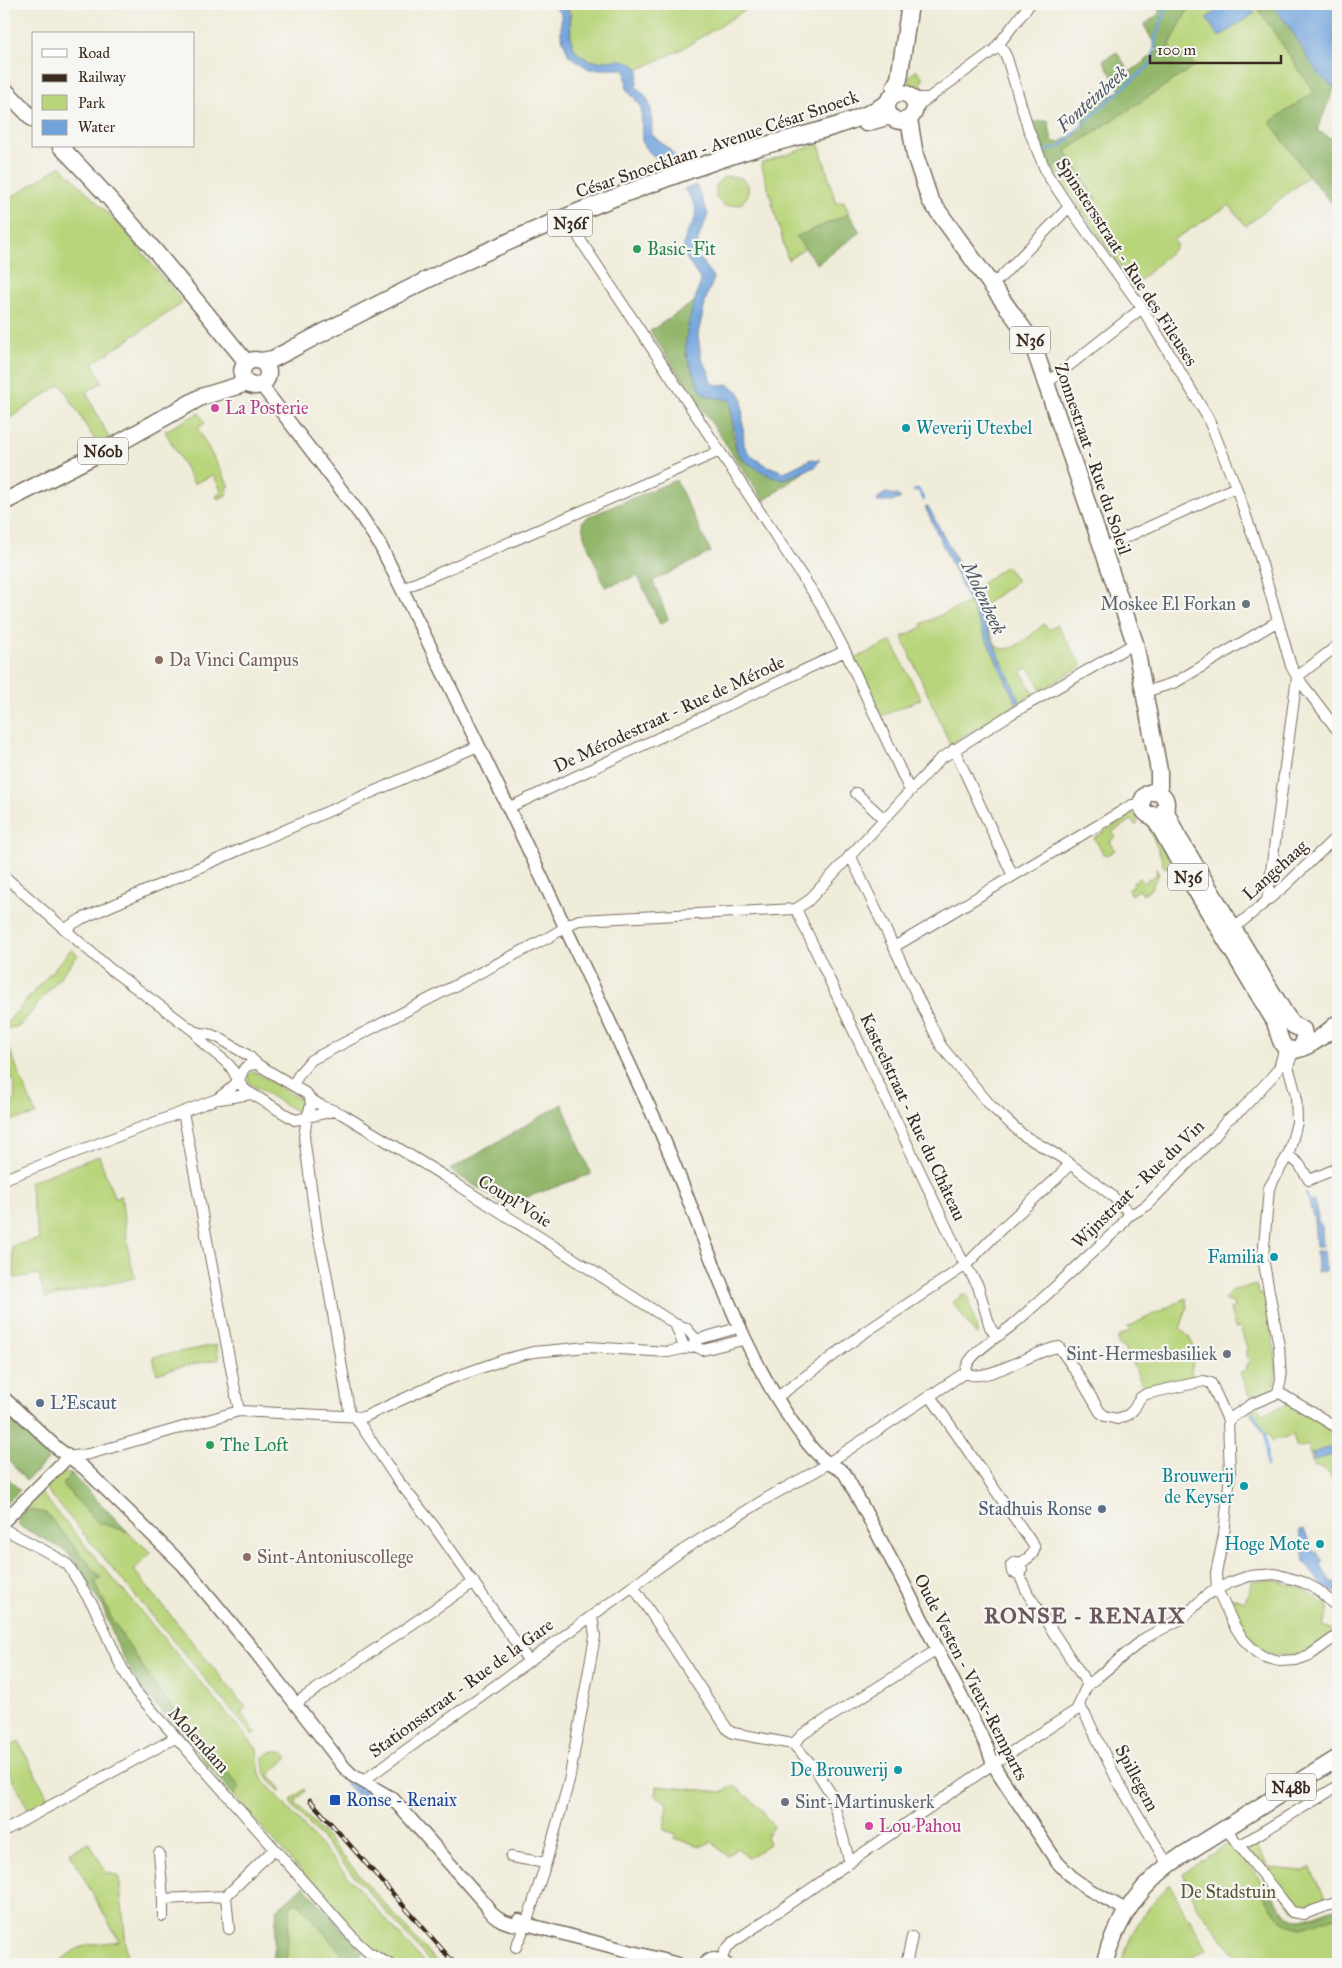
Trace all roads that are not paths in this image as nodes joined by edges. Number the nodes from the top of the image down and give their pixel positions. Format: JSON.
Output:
{"nodes":[{"id":1,"x":910,"y":4,"type":"edge"},
{"id":2,"x":1030,"y":4,"type":"edge"},
{"id":3,"x":1000,"y":44,"type":"junction"},
{"id":4,"x":4,"y":89,"type":"edge"},
{"id":5,"x":904,"y":103,"type":"junction"},
{"id":6,"x":32,"y":118,"type":"edge"},
{"id":7,"x":62,"y":148,"type":"edge"},
{"id":8,"x":1068,"y":207,"type":"junction"},
{"id":9,"x":570,"y":222,"type":"junction"},
{"id":10,"x":990,"y":282,"type":"junction"},
{"id":11,"x":1142,"y":308,"type":"junction"},
{"id":12,"x":254,"y":372,"type":"junction"},
{"id":13,"x":1047,"y":383,"type":"junction"},
{"id":14,"x":720,"y":451,"type":"junction"},
{"id":15,"x":1236,"y":487,"type":"junction"},
{"id":16,"x":4,"y":502,"type":"edge"},
{"id":17,"x":1103,"y":548,"type":"junction"},
{"id":18,"x":402,"y":589,"type":"junction"},
{"id":19,"x":1278,"y":621,"type":"junction"},
{"id":20,"x":1135,"y":643,"type":"junction"},
{"id":21,"x":1338,"y":645,"type":"edge"},
{"id":22,"x":845,"y":651,"type":"junction"},
{"id":23,"x":1297,"y":677,"type":"junction"},
{"id":24,"x":1145,"y":692,"type":"junction"},
{"id":25,"x":1338,"y":731,"type":"edge"},
{"id":26,"x":478,"y":746,"type":"junction"},
{"id":27,"x":954,"y":749,"type":"junction"},
{"id":28,"x":910,"y":791,"type":"junction"},
{"id":29,"x":856,"y":793,"type":"dead end"},
{"id":30,"x":508,"y":808,"type":"junction"},
{"id":31,"x":1154,"y":810,"type":"junction"},
{"id":32,"x":884,"y":819,"type":"junction"},
{"id":33,"x":1338,"y":835,"type":"edge"},
{"id":34,"x":850,"y":855,"type":"junction"},
{"id":35,"x":4,"y":876,"type":"edge"},
{"id":36,"x":1014,"y":876,"type":"junction"},
{"id":37,"x":1267,"y":901,"type":"junction"},
{"id":38,"x":796,"y":909,"type":"junction"},
{"id":39,"x":565,"y":927,"type":"junction"},
{"id":40,"x":65,"y":929,"type":"junction"},
{"id":41,"x":1229,"y":933,"type":"junction"},
{"id":42,"x":894,"y":947,"type":"junction"},
{"id":43,"x":1298,"y":1027,"type":"junction"},
{"id":44,"x":1333,"y":1027,"type":"edge"},
{"id":45,"x":195,"y":1032,"type":"junction"},
{"id":46,"x":1290,"y":1045,"type":"junction"},
{"id":47,"x":257,"y":1064,"type":"junction"},
{"id":48,"x":239,"y":1080,"type":"junction"},
{"id":49,"x":292,"y":1085,"type":"junction"},
{"id":50,"x":251,"y":1094,"type":"junction"},
{"id":51,"x":217,"y":1099,"type":"junction"},
{"id":52,"x":310,"y":1099,"type":"junction"},
{"id":53,"x":334,"y":1111,"type":"junction"},
{"id":54,"x":183,"y":1112,"type":"junction"},
{"id":55,"x":307,"y":1117,"type":"junction"},
{"id":56,"x":1288,"y":1156,"type":"junction"},
{"id":57,"x":1069,"y":1165,"type":"junction"},
{"id":58,"x":1338,"y":1168,"type":"edge"},
{"id":59,"x":4,"y":1179,"type":"edge"},
{"id":60,"x":1131,"y":1214,"type":"junction"},
{"id":61,"x":966,"y":1265,"type":"junction"},
{"id":62,"x":743,"y":1333,"type":"junction"},
{"id":63,"x":1000,"y":1335,"type":"junction"},
{"id":64,"x":690,"y":1347,"type":"junction"},
{"id":65,"x":966,"y":1372,"type":"junction"},
{"id":66,"x":1278,"y":1392,"type":"junction"},
{"id":67,"x":930,"y":1396,"type":"junction"},
{"id":68,"x":4,"y":1398,"type":"edge"},
{"id":69,"x":776,"y":1398,"type":"junction"},
{"id":70,"x":239,"y":1411,"type":"junction"},
{"id":71,"x":353,"y":1417,"type":"junction"},
{"id":72,"x":1228,"y":1420,"type":"junction"},
{"id":73,"x":1338,"y":1428,"type":"edge"},
{"id":74,"x":68,"y":1457,"type":"junction"},
{"id":75,"x":827,"y":1462,"type":"junction"},
{"id":76,"x":5,"y":1523,"type":"edge"},
{"id":77,"x":474,"y":1582,"type":"junction"},
{"id":78,"x":633,"y":1586,"type":"junction"},
{"id":79,"x":1217,"y":1589,"type":"junction"},
{"id":80,"x":1338,"y":1608,"type":"edge"},
{"id":81,"x":592,"y":1616,"type":"junction"},
{"id":82,"x":1338,"y":1635,"type":"edge"},
{"id":83,"x":937,"y":1650,"type":"junction"},
{"id":84,"x":528,"y":1660,"type":"junction"},
{"id":85,"x":1088,"y":1685,"type":"junction"},
{"id":86,"x":296,"y":1703,"type":"junction"},
{"id":87,"x":1079,"y":1706,"type":"junction"},
{"id":88,"x":175,"y":1738,"type":"junction"},
{"id":89,"x":793,"y":1744,"type":"junction"},
{"id":90,"x":1338,"y":1758,"type":"edge"},
{"id":91,"x":993,"y":1764,"type":"junction"},
{"id":92,"x":363,"y":1781,"type":"junction"},
{"id":93,"x":1338,"y":1786,"type":"edge"},
{"id":94,"x":1226,"y":1828,"type":"junction"},
{"id":95,"x":4,"y":1831,"type":"edge"},
{"id":96,"x":1239,"y":1846,"type":"junction"},
{"id":97,"x":274,"y":1849,"type":"junction"},
{"id":98,"x":159,"y":1854,"type":"dead end"},
{"id":99,"x":511,"y":1857,"type":"dead end"},
{"id":100,"x":546,"y":1863,"type":"junction"},
{"id":101,"x":850,"y":1863,"type":"junction"},
{"id":102,"x":1168,"y":1865,"type":"junction"},
{"id":103,"x":226,"y":1896,"type":"junction"},
{"id":104,"x":162,"y":1899,"type":"junction"},
{"id":105,"x":1338,"y":1902,"type":"edge"},
{"id":106,"x":1126,"y":1910,"type":"junction"},
{"id":107,"x":163,"y":1916,"type":"dead end"},
{"id":108,"x":526,"y":1924,"type":"junction"},
{"id":109,"x":229,"y":1930,"type":"dead end"},
{"id":110,"x":912,"y":1937,"type":"dead end"},
{"id":111,"x":516,"y":1947,"type":"dead end"},
{"id":112,"x":715,"y":1962,"type":"edge"},
{"id":113,"x":389,"y":1964,"type":"edge"},
{"id":114,"x":678,"y":1964,"type":"edge"},
{"id":115,"x":906,"y":1964,"type":"edge"},
{"id":116,"x":1104,"y":1964,"type":"edge"}],
"edges":[{"from":1,"to":5,"type":"main road"},
{"from":2,"to":3,"type":"street"},
{"from":3,"to":5,"type":"street"},
{"from":3,"to":8,"type":"street","name":"Spinstersstraat - Rue des Fileuses"},
{"from":4,"to":6,"type":"main road"},
{"from":5,"to":9,"type":"main road","name":"César Snoecklaan - Avenue César Snoeck","number":"N36f"},
{"from":5,"to":10,"type":"main road","name":"Zonnestraat - Rue du Soleil","number":"N36"},
{"from":5,"to":12,"type":"main road","name":"César Snoecklaan - Avenue César Snoeck","number":"N36f"},
{"from":7,"to":12,"type":"main road"},
{"from":8,"to":10,"type":"street"},
{"from":8,"to":11,"type":"street","name":"Spinstersstraat - Rue des Fileuses"},
{"from":9,"to":12,"type":"main road","name":"César Snoecklaan - Avenue César Snoeck","number":"N36f"},
{"from":9,"to":14,"type":"street"},
{"from":10,"to":13,"type":"main road","name":"Zonnestraat - Rue du Soleil","number":"N36"},
{"from":11,"to":13,"type":"street"},
{"from":11,"to":15,"type":"street","name":"Spinstersstraat - Rue des Fileuses"},
{"from":12,"to":16,"type":"main road","number":"N60b"},
{"from":12,"to":18,"type":"street","name":"Oude Vesten - Vieux-Remparts"},
{"from":13,"to":17,"type":"main road","name":"Zonnestraat - Rue du Soleil","number":"N36"},
{"from":14,"to":18,"type":"street"},
{"from":14,"to":22,"type":"street"},
{"from":15,"to":17,"type":"street"},
{"from":15,"to":19,"type":"street","name":"Spinstersstraat - Rue des Fileuses"},
{"from":17,"to":20,"type":"main road","name":"Zonnestraat - Rue du Soleil","number":"N36"},
{"from":18,"to":26,"type":"street","name":"Oude Vesten - Vieux-Remparts"},
{"from":19,"to":23,"type":"street","name":"Spinstersstraat - Rue des Fileuses"},
{"from":19,"to":24,"type":"street"},
{"from":20,"to":24,"type":"main road","name":"Zonnestraat - Rue du Soleil","number":"N36"},
{"from":20,"to":27,"type":"street"},
{"from":21,"to":23,"type":"street"},
{"from":22,"to":28,"type":"street"},
{"from":22,"to":30,"type":"street","name":"De Mérodestraat - Rue de Mérode"},
{"from":23,"to":25,"type":"street","name":"Spinstersstraat - Rue des Fileuses"},
{"from":23,"to":37,"type":"street"},
{"from":24,"to":31,"type":"main road","name":"Zonnestraat - Rue du Soleil","number":"N36"},
{"from":26,"to":30,"type":"street","name":"Oude Vesten - Vieux-Remparts"},
{"from":26,"to":40,"type":"street"},
{"from":27,"to":28,"type":"street"},
{"from":27,"to":36,"type":"street"},
{"from":28,"to":32,"type":"street"},
{"from":29,"to":32,"type":"street"},
{"from":30,"to":39,"type":"street","name":"Oude Vesten - Vieux-Remparts"},
{"from":31,"to":36,"type":"street"},
{"from":31,"to":41,"type":"main road","number":"N36"},
{"from":32,"to":34,"type":"street"},
{"from":33,"to":37,"type":"street","name":"Langehaag"},
{"from":34,"to":38,"type":"street"},
{"from":34,"to":42,"type":"street"},
{"from":35,"to":40,"type":"street"},
{"from":36,"to":42,"type":"street"},
{"from":37,"to":41,"type":"street","name":"Langehaag"},
{"from":38,"to":39,"type":"street"},
{"from":38,"to":61,"type":"street","name":"Kasteelstraat - Rue du Château"},
{"from":39,"to":49,"type":"street"},
{"from":39,"to":62,"type":"street","name":"Oude Vesten - Vieux-Remparts"},
{"from":40,"to":45,"type":"street"},
{"from":41,"to":43,"type":"main road","number":"N36"},
{"from":41,"to":46,"type":"main road","number":"N36"},
{"from":42,"to":57,"type":"street"},
{"from":43,"to":44,"type":"main road"},
{"from":43,"to":46,"type":"main road"},
{"from":43,"to":46,"type":"main road"},
{"from":44,"to":46,"type":"main road"},
{"from":45,"to":47,"type":"street","name":"Coupl'Voie"},
{"from":45,"to":48,"type":"street"},
{"from":46,"to":56,"type":"street"},
{"from":46,"to":60,"type":"street","name":"Wijnstraat - Rue du Vin"},
{"from":47,"to":48,"type":"street"},
{"from":47,"to":49,"type":"street","name":"Coupl'Voie"},
{"from":48,"to":50,"type":"street"},
{"from":48,"to":51,"type":"street"},
{"from":49,"to":52,"type":"street","name":"Coupl'Voie"},
{"from":50,"to":51,"type":"street"},
{"from":50,"to":55,"type":"street"},
{"from":51,"to":54,"type":"street"},
{"from":52,"to":53,"type":"street","name":"Coupl'Voie"},
{"from":52,"to":55,"type":"street"},
{"from":53,"to":55,"type":"street"},
{"from":53,"to":64,"type":"street","name":"Coupl'Voie"},
{"from":54,"to":59,"type":"street"},
{"from":54,"to":70,"type":"street"},
{"from":55,"to":71,"type":"street"},
{"from":56,"to":58,"type":"street"},
{"from":56,"to":66,"type":"street"},
{"from":57,"to":60,"type":"street"},
{"from":57,"to":61,"type":"street"},
{"from":60,"to":63,"type":"street","name":"Wijnstraat - Rue du Vin"},
{"from":61,"to":63,"type":"street","name":"Kasteelstraat - Rue du Château"},
{"from":61,"to":69,"type":"street"},
{"from":62,"to":64,"type":"street"},
{"from":62,"to":69,"type":"street","name":"Oude Vesten - Vieux-Remparts"},
{"from":63,"to":65,"type":"street","name":"Wijnstraat - Rue du Vin"},
{"from":64,"to":71,"type":"street"},
{"from":65,"to":67,"type":"street","name":"Stationsstraat - Rue de la Gare"},
{"from":65,"to":72,"type":"street"},
{"from":66,"to":72,"type":"street"},
{"from":66,"to":73,"type":"street"},
{"from":67,"to":75,"type":"street","name":"Stationsstraat - Rue de la Gare"},
{"from":67,"to":85,"type":"street"},
{"from":68,"to":74,"type":"street"},
{"from":69,"to":75,"type":"street","name":"Oude Vesten - Vieux-Remparts"},
{"from":70,"to":71,"type":"street"},
{"from":70,"to":74,"type":"street"},
{"from":71,"to":77,"type":"street"},
{"from":72,"to":79,"type":"street"},
{"from":74,"to":76,"type":"street"},
{"from":74,"to":86,"type":"street"},
{"from":75,"to":78,"type":"street","name":"Stationsstraat - Rue de la Gare"},
{"from":75,"to":83,"type":"street","name":"Oude Vesten - Vieux-Remparts"},
{"from":76,"to":88,"type":"street","name":"Molendam"},
{"from":77,"to":84,"type":"street"},
{"from":77,"to":86,"type":"street"},
{"from":78,"to":81,"type":"street","name":"Stationsstraat - Rue de la Gare"},
{"from":78,"to":89,"type":"street"},
{"from":79,"to":80,"type":"street"},
{"from":79,"to":82,"type":"street"},
{"from":79,"to":85,"type":"street"},
{"from":81,"to":84,"type":"street","name":"Stationsstraat - Rue de la Gare"},
{"from":81,"to":100,"type":"street"},
{"from":83,"to":89,"type":"street"},
{"from":83,"to":91,"type":"street","name":"Oude Vesten - Vieux-Remparts"},
{"from":84,"to":92,"type":"street","name":"Stationsstraat - Rue de la Gare"},
{"from":85,"to":87,"type":"street"},
{"from":86,"to":92,"type":"street"},
{"from":87,"to":91,"type":"street"},
{"from":87,"to":102,"type":"street","name":"Spillegem"},
{"from":88,"to":95,"type":"street"},
{"from":88,"to":97,"type":"street","name":"Molendam"},
{"from":89,"to":101,"type":"street"},
{"from":90,"to":94,"type":"main road","number":"N48b"},
{"from":91,"to":101,"type":"street"},
{"from":91,"to":106,"type":"street","name":"Oude Vesten - Vieux-Remparts"},
{"from":92,"to":108,"type":"street"},
{"from":93,"to":96,"type":"street"},
{"from":94,"to":96,"type":"street"},
{"from":94,"to":102,"type":"main road","number":"N48b"},
{"from":96,"to":105,"type":"street"},
{"from":97,"to":103,"type":"street"},
{"from":97,"to":113,"type":"street","name":"Molendam"},
{"from":98,"to":104,"type":"street"},
{"from":99,"to":100,"type":"street"},
{"from":100,"to":108,"type":"street"},
{"from":101,"to":112,"type":"street"},
{"from":102,"to":106,"type":"main road"},
{"from":103,"to":104,"type":"street"},
{"from":103,"to":109,"type":"street"},
{"from":104,"to":107,"type":"street"},
{"from":106,"to":116,"type":"main road"},
{"from":108,"to":111,"type":"street"},
{"from":108,"to":114,"type":"street"},
{"from":110,"to":115,"type":"street"}]}
